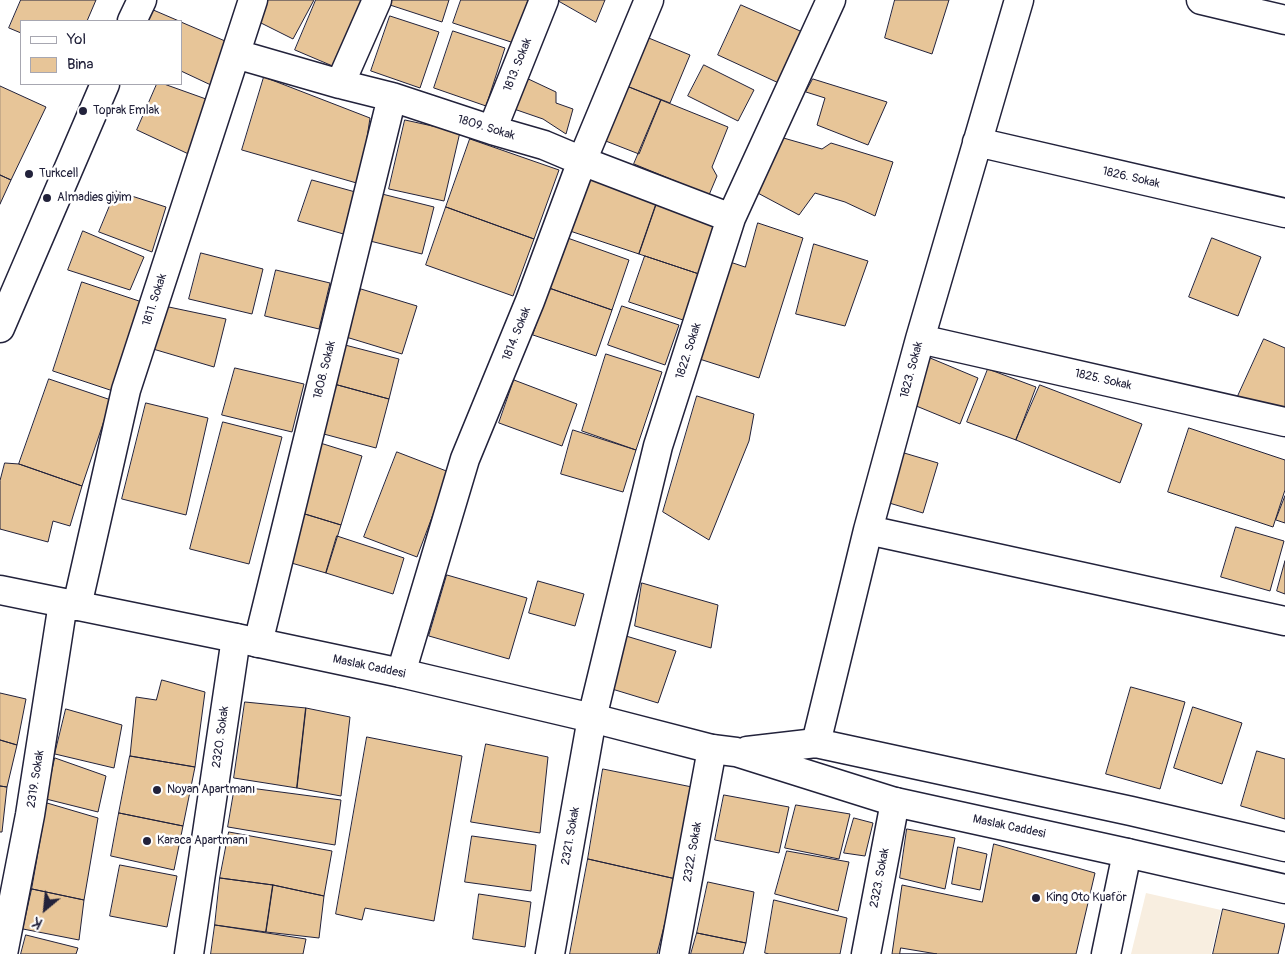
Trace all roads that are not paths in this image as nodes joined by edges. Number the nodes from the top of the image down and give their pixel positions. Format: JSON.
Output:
{"nodes":[{"id":1,"x":253,"y":0,"type":"edge"},
{"id":2,"x":377,"y":0,"type":"edge"},
{"id":3,"x":544,"y":0,"type":"edge"},
{"id":4,"x":649,"y":0,"type":"edge"},
{"id":5,"x":831,"y":0,"type":"edge"},
{"id":6,"x":1019,"y":0,"type":"edge"},
{"id":7,"x":1201,"y":0,"type":"edge"},
{"id":8,"x":1285,"y":20,"type":"edge"},
{"id":9,"x":236,"y":54,"type":"junction"},
{"id":10,"x":340,"y":84,"type":"junction"},
{"id":11,"x":105,"y":85,"type":"edge"},
{"id":12,"x":392,"y":97,"type":"junction"},
{"id":13,"x":492,"y":130,"type":"junction"},
{"id":14,"x":977,"y":142,"type":"junction"},
{"id":15,"x":582,"y":161,"type":"junction"},
{"id":16,"x":1285,"y":214,"type":"edge"},
{"id":17,"x":732,"y":218,"type":"junction"},
{"id":18,"x":0,"y":328,"type":"edge"},
{"id":19,"x":920,"y":339,"type":"junction"},
{"id":20,"x":1285,"y":422,"type":"edge"},
{"id":21,"x":868,"y":530,"type":"junction"},
{"id":22,"x":0,"y":590,"type":"edge"},
{"id":23,"x":70,"y":605,"type":"junction"},
{"id":24,"x":1285,"y":621,"type":"edge"},
{"id":25,"x":247,"y":640,"type":"junction"},
{"id":26,"x":401,"y":673,"type":"junction"},
{"id":27,"x":592,"y":718,"type":"junction"},
{"id":28,"x":816,"y":743,"type":"junction"},
{"id":29,"x":724,"y":751,"type":"junction"},
{"id":30,"x":894,"y":802,"type":"junction"},
{"id":31,"x":1285,"y":847,"type":"edge"},
{"id":32,"x":1127,"y":853,"type":"junction"},
{"id":33,"x":1285,"y":889,"type":"edge"},
{"id":34,"x":3,"y":954,"type":"edge"},
{"id":35,"x":189,"y":954,"type":"edge"},
{"id":36,"x":550,"y":954,"type":"edge"},
{"id":37,"x":674,"y":954,"type":"edge"},
{"id":38,"x":866,"y":954,"type":"edge"},
{"id":39,"x":1106,"y":954,"type":"edge"}],
"edges":[{"from":1,"to":9,"type":"street","name":"1811. Sokak"},
{"from":2,"to":10,"type":"street"},
{"from":3,"to":13,"type":"street","name":"1813. Sokak"},
{"from":4,"to":15,"type":"street","name":"1814. Sokak"},
{"from":5,"to":17,"type":"street","name":"1822. Sokak"},
{"from":6,"to":14,"type":"street","name":"1823. Sokak"},
{"from":7,"to":8,"type":"street"},
{"from":9,"to":10,"type":"street","name":"1809. Sokak"},
{"from":9,"to":23,"type":"street","name":"1811. Sokak"},
{"from":10,"to":12,"type":"street","name":"1809. Sokak"},
{"from":11,"to":18,"type":"street"},
{"from":12,"to":13,"type":"street","name":"1809. Sokak"},
{"from":12,"to":25,"type":"street","name":"1808. Sokak"},
{"from":13,"to":15,"type":"street","name":"1809. Sokak"},
{"from":14,"to":16,"type":"street","name":"1826. Sokak"},
{"from":14,"to":19,"type":"street","name":"1823. Sokak"},
{"from":15,"to":17,"type":"street","name":"1809. Sokak"},
{"from":15,"to":26,"type":"street","name":"1814. Sokak"},
{"from":17,"to":27,"type":"street","name":"1822. Sokak"},
{"from":19,"to":20,"type":"street","name":"1825. Sokak"},
{"from":19,"to":21,"type":"street","name":"1823. Sokak"},
{"from":21,"to":24,"type":"street"},
{"from":21,"to":28,"type":"street","name":"1823. Sokak"},
{"from":22,"to":23,"type":"street","name":"Maslak Caddesi"},
{"from":23,"to":25,"type":"street","name":"Maslak Caddesi"},
{"from":23,"to":34,"type":"street","name":"2319. Sokak"},
{"from":25,"to":26,"type":"street","name":"Maslak Caddesi"},
{"from":25,"to":35,"type":"street","name":"2320. Sokak"},
{"from":26,"to":27,"type":"street","name":"Maslak Caddesi"},
{"from":27,"to":29,"type":"street","name":"Maslak Caddesi"},
{"from":27,"to":36,"type":"street","name":"2321. Sokak"},
{"from":28,"to":29,"type":"street","name":"Maslak Caddesi"},
{"from":28,"to":31,"type":"street","name":"Maslak Caddesi"},
{"from":29,"to":30,"type":"street","name":"Maslak Caddesi"},
{"from":29,"to":37,"type":"street","name":"2322. Sokak"},
{"from":30,"to":32,"type":"street","name":"Maslak Caddesi"},
{"from":30,"to":38,"type":"street","name":"2323. Sokak"},
{"from":32,"to":33,"type":"street","name":"Maslak Caddesi"},
{"from":32,"to":39,"type":"street"}]}
